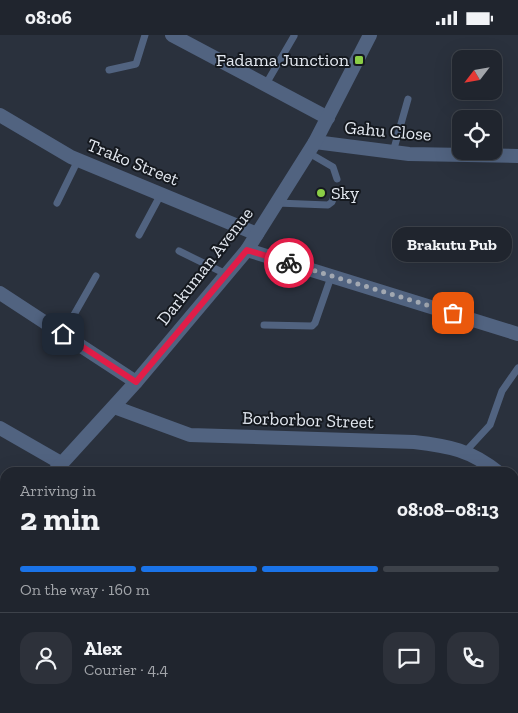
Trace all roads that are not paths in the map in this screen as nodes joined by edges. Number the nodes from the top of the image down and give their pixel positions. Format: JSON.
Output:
{"nodes":[{"id":1,"x":145,"y":35,"type":"edge"},
{"id":2,"x":172,"y":35,"type":"edge"},
{"id":3,"x":370,"y":35,"type":"edge"},
{"id":4,"x":294,"y":36,"type":"edge"},
{"id":5,"x":109,"y":70,"type":"dead end"},
{"id":6,"x":266,"y":84,"type":"junction"},
{"id":7,"x":408,"y":99,"type":"dead end"},
{"id":8,"x":0,"y":115,"type":"edge"},
{"id":9,"x":328,"y":118,"type":"junction"},
{"id":10,"x":312,"y":147,"type":"junction"},
{"id":11,"x":393,"y":153,"type":"junction"},
{"id":12,"x":518,"y":156,"type":"edge"},
{"id":13,"x":78,"y":160,"type":"junction"},
{"id":14,"x":337,"y":179,"type":"dead end"},
{"id":15,"x":335,"y":193,"type":"dead end"},
{"id":16,"x":160,"y":194,"type":"junction"},
{"id":17,"x":58,"y":203,"type":"dead end"},
{"id":18,"x":277,"y":203,"type":"junction"},
{"id":19,"x":257,"y":234,"type":"junction"},
{"id":20,"x":139,"y":235,"type":"dead end"},
{"id":21,"x":247,"y":250,"type":"junction"},
{"id":22,"x":179,"y":251,"type":"dead end"},
{"id":23,"x":226,"y":274,"type":"junction"},
{"id":24,"x":96,"y":276,"type":"dead end"},
{"id":25,"x":331,"y":277,"type":"junction"},
{"id":26,"x":0,"y":293,"type":"edge"},
{"id":27,"x":264,"y":325,"type":"dead end"},
{"id":28,"x":63,"y":334,"type":"junction"},
{"id":29,"x":518,"y":334,"type":"edge"},
{"id":30,"x":518,"y":368,"type":"edge"},
{"id":31,"x":136,"y":382,"type":"junction"},
{"id":32,"x":114,"y":407,"type":"junction"},
{"id":33,"x":0,"y":428,"type":"edge"},
{"id":34,"x":466,"y":451,"type":"junction"},
{"id":35,"x":56,"y":467,"type":"edge"},
{"id":36,"x":58,"y":467,"type":"edge"},
{"id":37,"x":489,"y":467,"type":"edge"}],
"edges":[{"from":1,"to":5,"type":"lane"},
{"from":2,"to":6,"type":"street"},
{"from":3,"to":9,"type":"street","name":"Darkuman Avenue"},
{"from":4,"to":6,"type":"lane"},
{"from":6,"to":9,"type":"street"},
{"from":7,"to":11,"type":"lane"},
{"from":8,"to":13,"type":"street","name":"Trako Street"},
{"from":9,"to":10,"type":"street","name":"Darkuman Avenue"},
{"from":10,"to":11,"type":"street","name":"Gahu Close"},
{"from":10,"to":14,"type":"lane"},
{"from":10,"to":18,"type":"street","name":"Darkuman Avenue"},
{"from":11,"to":12,"type":"street","name":"Gahu Close"},
{"from":13,"to":16,"type":"street","name":"Trako Street"},
{"from":13,"to":17,"type":"lane"},
{"from":15,"to":18,"type":"lane"},
{"from":16,"to":19,"type":"street","name":"Trako Street"},
{"from":16,"to":20,"type":"lane"},
{"from":18,"to":19,"type":"street","name":"Darkuman Avenue"},
{"from":19,"to":21,"type":"street","name":"Darkuman Avenue"},
{"from":21,"to":23,"type":"street","name":"Darkuman Avenue"},
{"from":21,"to":25,"type":"street"},
{"from":22,"to":23,"type":"lane"},
{"from":23,"to":31,"type":"street","name":"Darkuman Avenue"},
{"from":24,"to":28,"type":"lane"},
{"from":25,"to":27,"type":"lane"},
{"from":25,"to":29,"type":"street"},
{"from":26,"to":28,"type":"street"},
{"from":28,"to":31,"type":"street"},
{"from":30,"to":34,"type":"lane"},
{"from":31,"to":32,"type":"street","name":"Darkuman Avenue"},
{"from":32,"to":34,"type":"street","name":"Borborbor Street"},
{"from":32,"to":36,"type":"street","name":"Darkuman Avenue"},
{"from":33,"to":35,"type":"street"},
{"from":34,"to":37,"type":"street","name":"Borborbor Street"}]}
